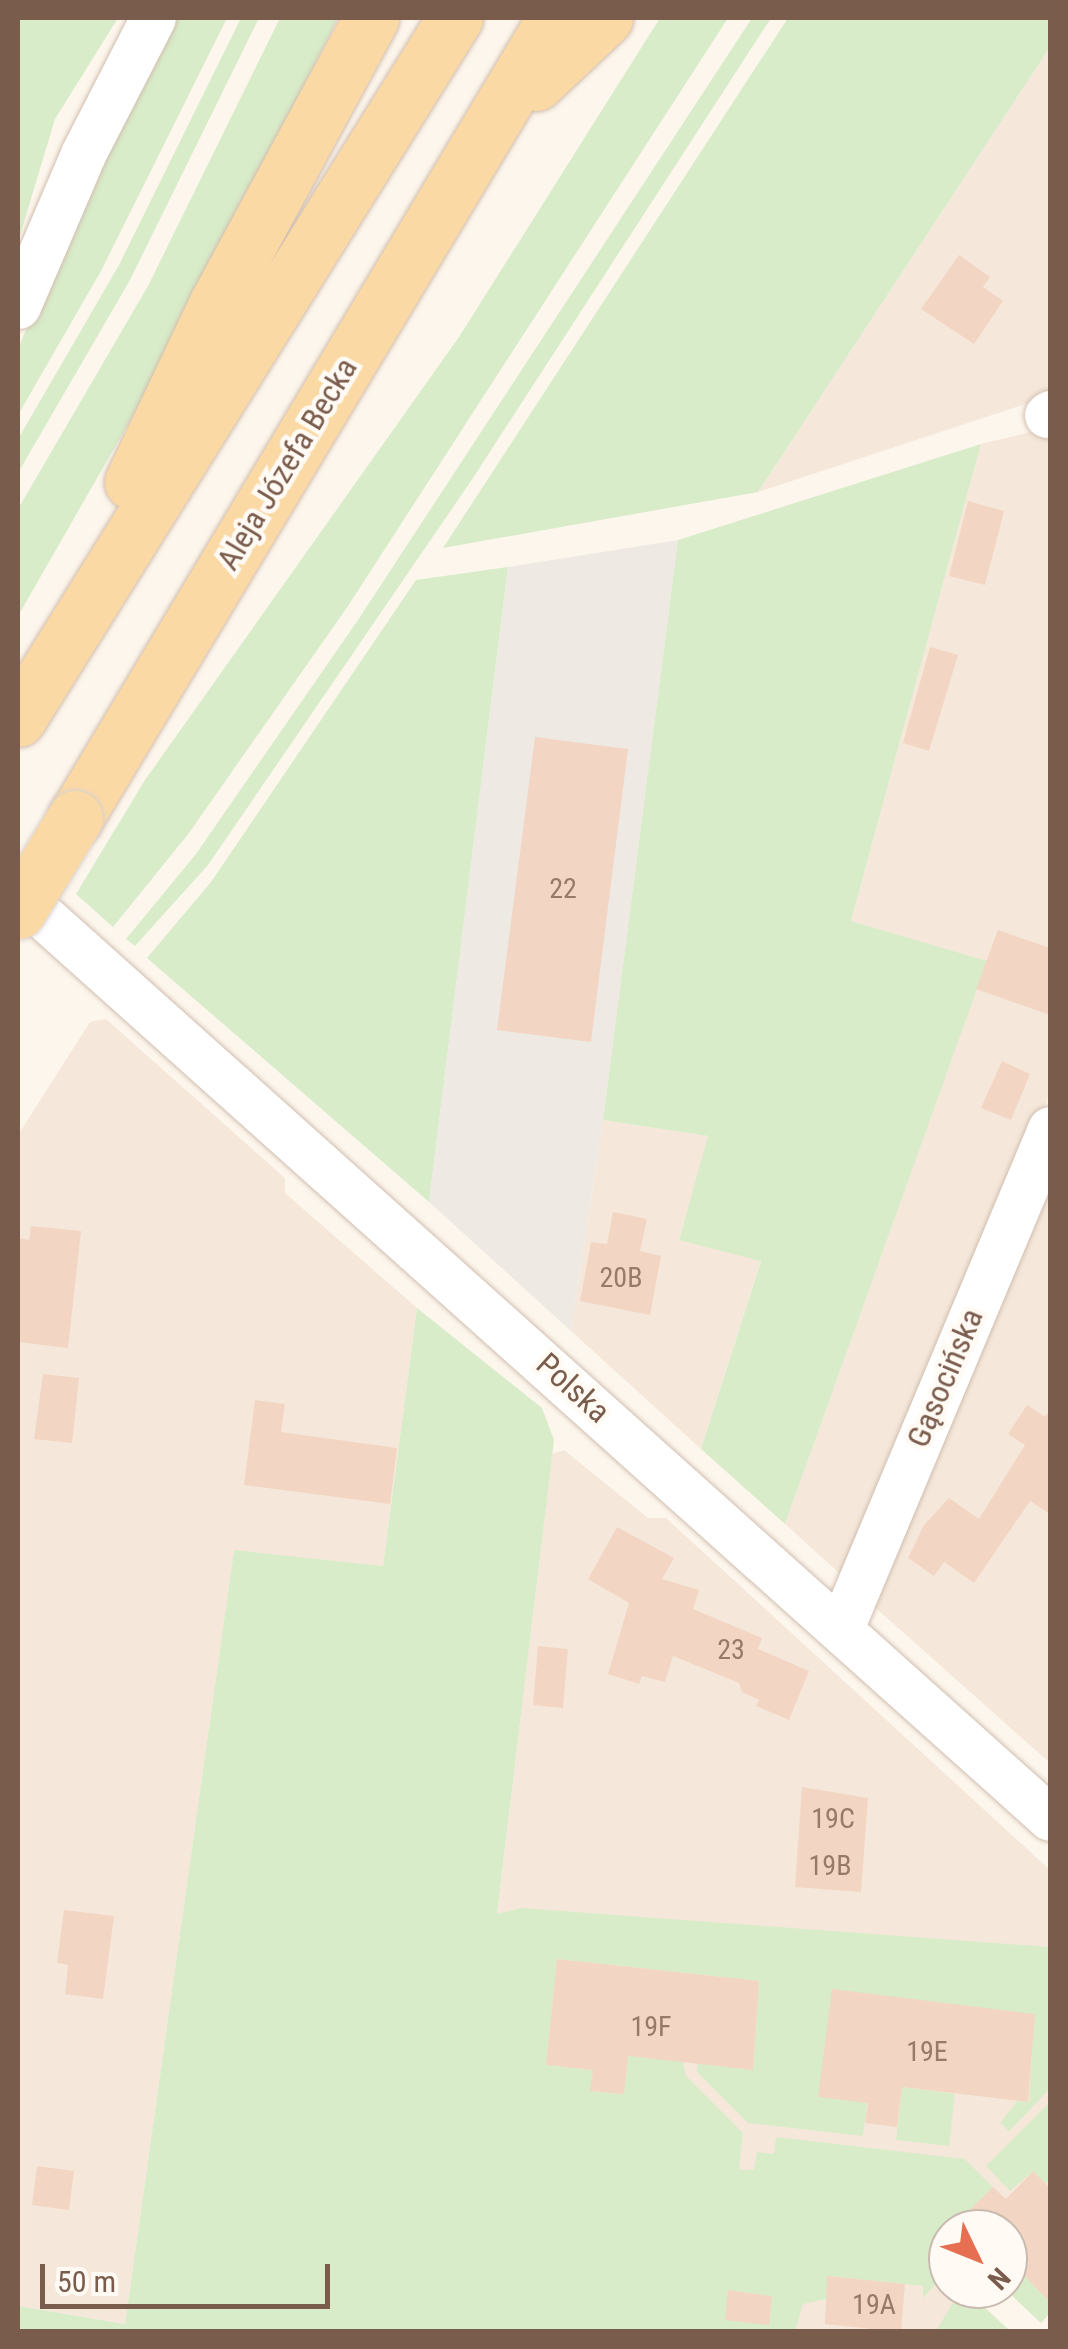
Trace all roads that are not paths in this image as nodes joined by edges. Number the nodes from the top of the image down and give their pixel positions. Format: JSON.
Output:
{"nodes":[{"id":1,"x":153,"y":18,"type":"edge"},
{"id":2,"x":371,"y":18,"type":"edge"},
{"id":3,"x":455,"y":18,"type":"edge"},
{"id":4,"x":555,"y":18,"type":"edge"},
{"id":5,"x":605,"y":18,"type":"edge"},
{"id":6,"x":482,"y":138,"type":"junction"},
{"id":7,"x":18,"y":306,"type":"edge"},
{"id":8,"x":94,"y":594,"type":"junction"},
{"id":9,"x":18,"y":719,"type":"edge"},
{"id":10,"x":18,"y":894,"type":"edge"},
{"id":11,"x":18,"y":911,"type":"edge"},
{"id":12,"x":1050,"y":1129,"type":"edge"},
{"id":13,"x":840,"y":1628,"type":"junction"},
{"id":14,"x":1050,"y":1818,"type":"edge"}],
"edges":[{"from":1,"to":7,"type":"street"},
{"from":2,"to":8,"type":"main road"},
{"from":3,"to":8,"type":"main road"},
{"from":4,"to":6,"type":"main road","name":"Aleja Józefa Becka"},
{"from":5,"to":6,"type":"main road"},
{"from":6,"to":11,"type":"main road","name":"Aleja Józefa Becka","bridge":true},
{"from":8,"to":9,"type":"main road"},
{"from":10,"to":13,"type":"street","name":"Polska"},
{"from":12,"to":13,"type":"street","name":"Gąsocińska"},
{"from":13,"to":14,"type":"street","name":"Polska"}]}
